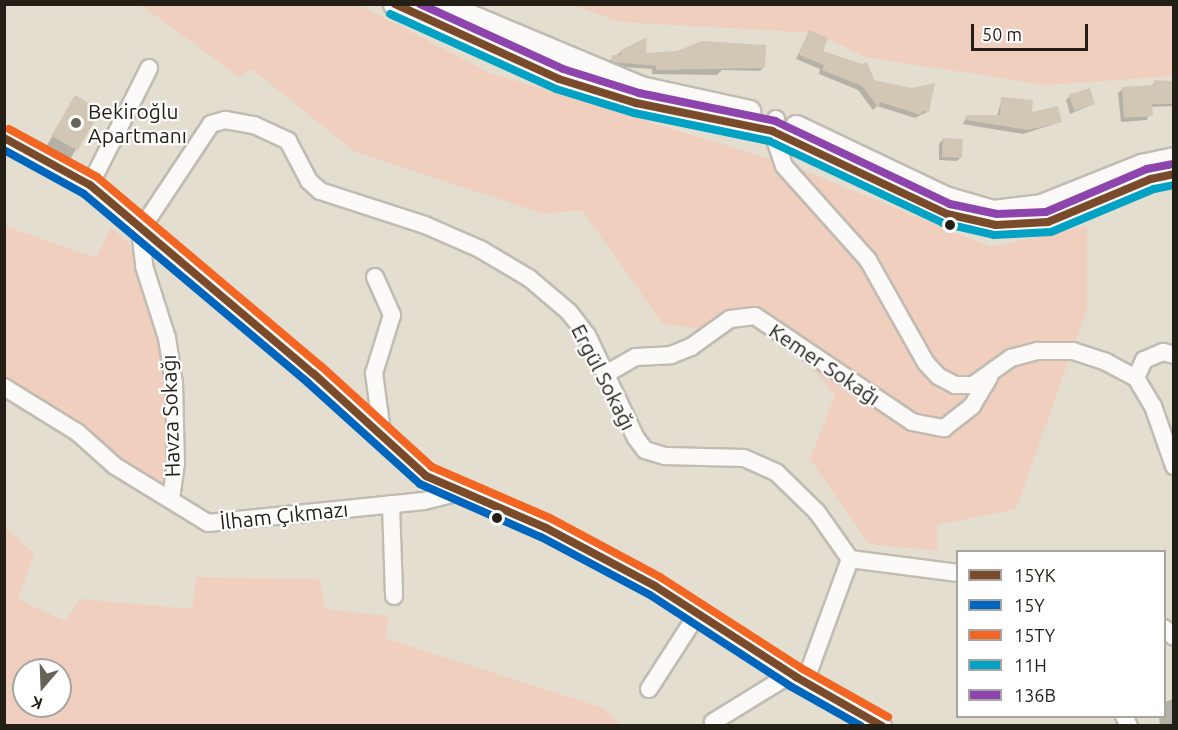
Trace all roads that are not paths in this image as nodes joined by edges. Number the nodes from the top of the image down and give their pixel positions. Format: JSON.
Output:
{"nodes":[{"id":1,"x":394,"y":4,"type":"edge"},
{"id":2,"x":443,"y":4,"type":"edge"},
{"id":3,"x":148,"y":68,"type":"dead end"},
{"id":4,"x":774,"y":125,"type":"junction"},
{"id":5,"x":4,"y":138,"type":"edge"},
{"id":6,"x":1173,"y":158,"type":"edge"},
{"id":7,"x":1173,"y":174,"type":"edge"},
{"id":8,"x":90,"y":185,"type":"junction"},
{"id":9,"x":140,"y":231,"type":"junction"},
{"id":10,"x":375,"y":277,"type":"dead end"},
{"id":11,"x":1173,"y":356,"type":"edge"},
{"id":12,"x":992,"y":372,"type":"junction"},
{"id":13,"x":606,"y":374,"type":"junction"},
{"id":14,"x":1136,"y":378,"type":"junction"},
{"id":15,"x":4,"y":387,"type":"edge"},
{"id":16,"x":383,"y":440,"type":"junction"},
{"id":17,"x":1173,"y":466,"type":"edge"},
{"id":18,"x":461,"y":492,"type":"junction"},
{"id":19,"x":171,"y":498,"type":"junction"},
{"id":20,"x":391,"y":504,"type":"junction"},
{"id":21,"x":850,"y":559,"type":"junction"},
{"id":22,"x":956,"y":573,"type":"edge"},
{"id":23,"x":394,"y":596,"type":"dead end"},
{"id":24,"x":698,"y":613,"type":"junction"},
{"id":25,"x":798,"y":678,"type":"junction"},
{"id":26,"x":649,"y":689,"type":"dead end"},
{"id":27,"x":713,"y":722,"type":"dead end"},
{"id":28,"x":883,"y":726,"type":"edge"}],
"edges":[{"from":1,"to":4,"type":"main road"},
{"from":2,"to":4,"type":"main road"},
{"from":3,"to":8,"type":"street"},
{"from":4,"to":6,"type":"main road"},
{"from":4,"to":7,"type":"main road"},
{"from":4,"to":12,"type":"street"},
{"from":5,"to":8,"type":"street"},
{"from":8,"to":9,"type":"street"},
{"from":9,"to":13,"type":"street","name":"Ergül Sokağı"},
{"from":9,"to":16,"type":"street"},
{"from":9,"to":19,"type":"street","name":"Havza Sokağı"},
{"from":10,"to":16,"type":"street"},
{"from":11,"to":14,"type":"street"},
{"from":12,"to":13,"type":"street","name":"Kemer Sokağı"},
{"from":12,"to":14,"type":"street"},
{"from":13,"to":21,"type":"street","name":"Ergül Sokağı"},
{"from":14,"to":17,"type":"street"},
{"from":15,"to":19,"type":"street","name":"İlham Çıkmazı"},
{"from":16,"to":18,"type":"street"},
{"from":18,"to":20,"type":"street","name":"İlham Çıkmazı"},
{"from":18,"to":24,"type":"street"},
{"from":19,"to":20,"type":"street","name":"İlham Çıkmazı"},
{"from":20,"to":23,"type":"street"},
{"from":21,"to":22,"type":"street"},
{"from":21,"to":25,"type":"street"},
{"from":24,"to":25,"type":"street"},
{"from":24,"to":26,"type":"street"},
{"from":25,"to":27,"type":"street"},
{"from":25,"to":28,"type":"street"}]}
